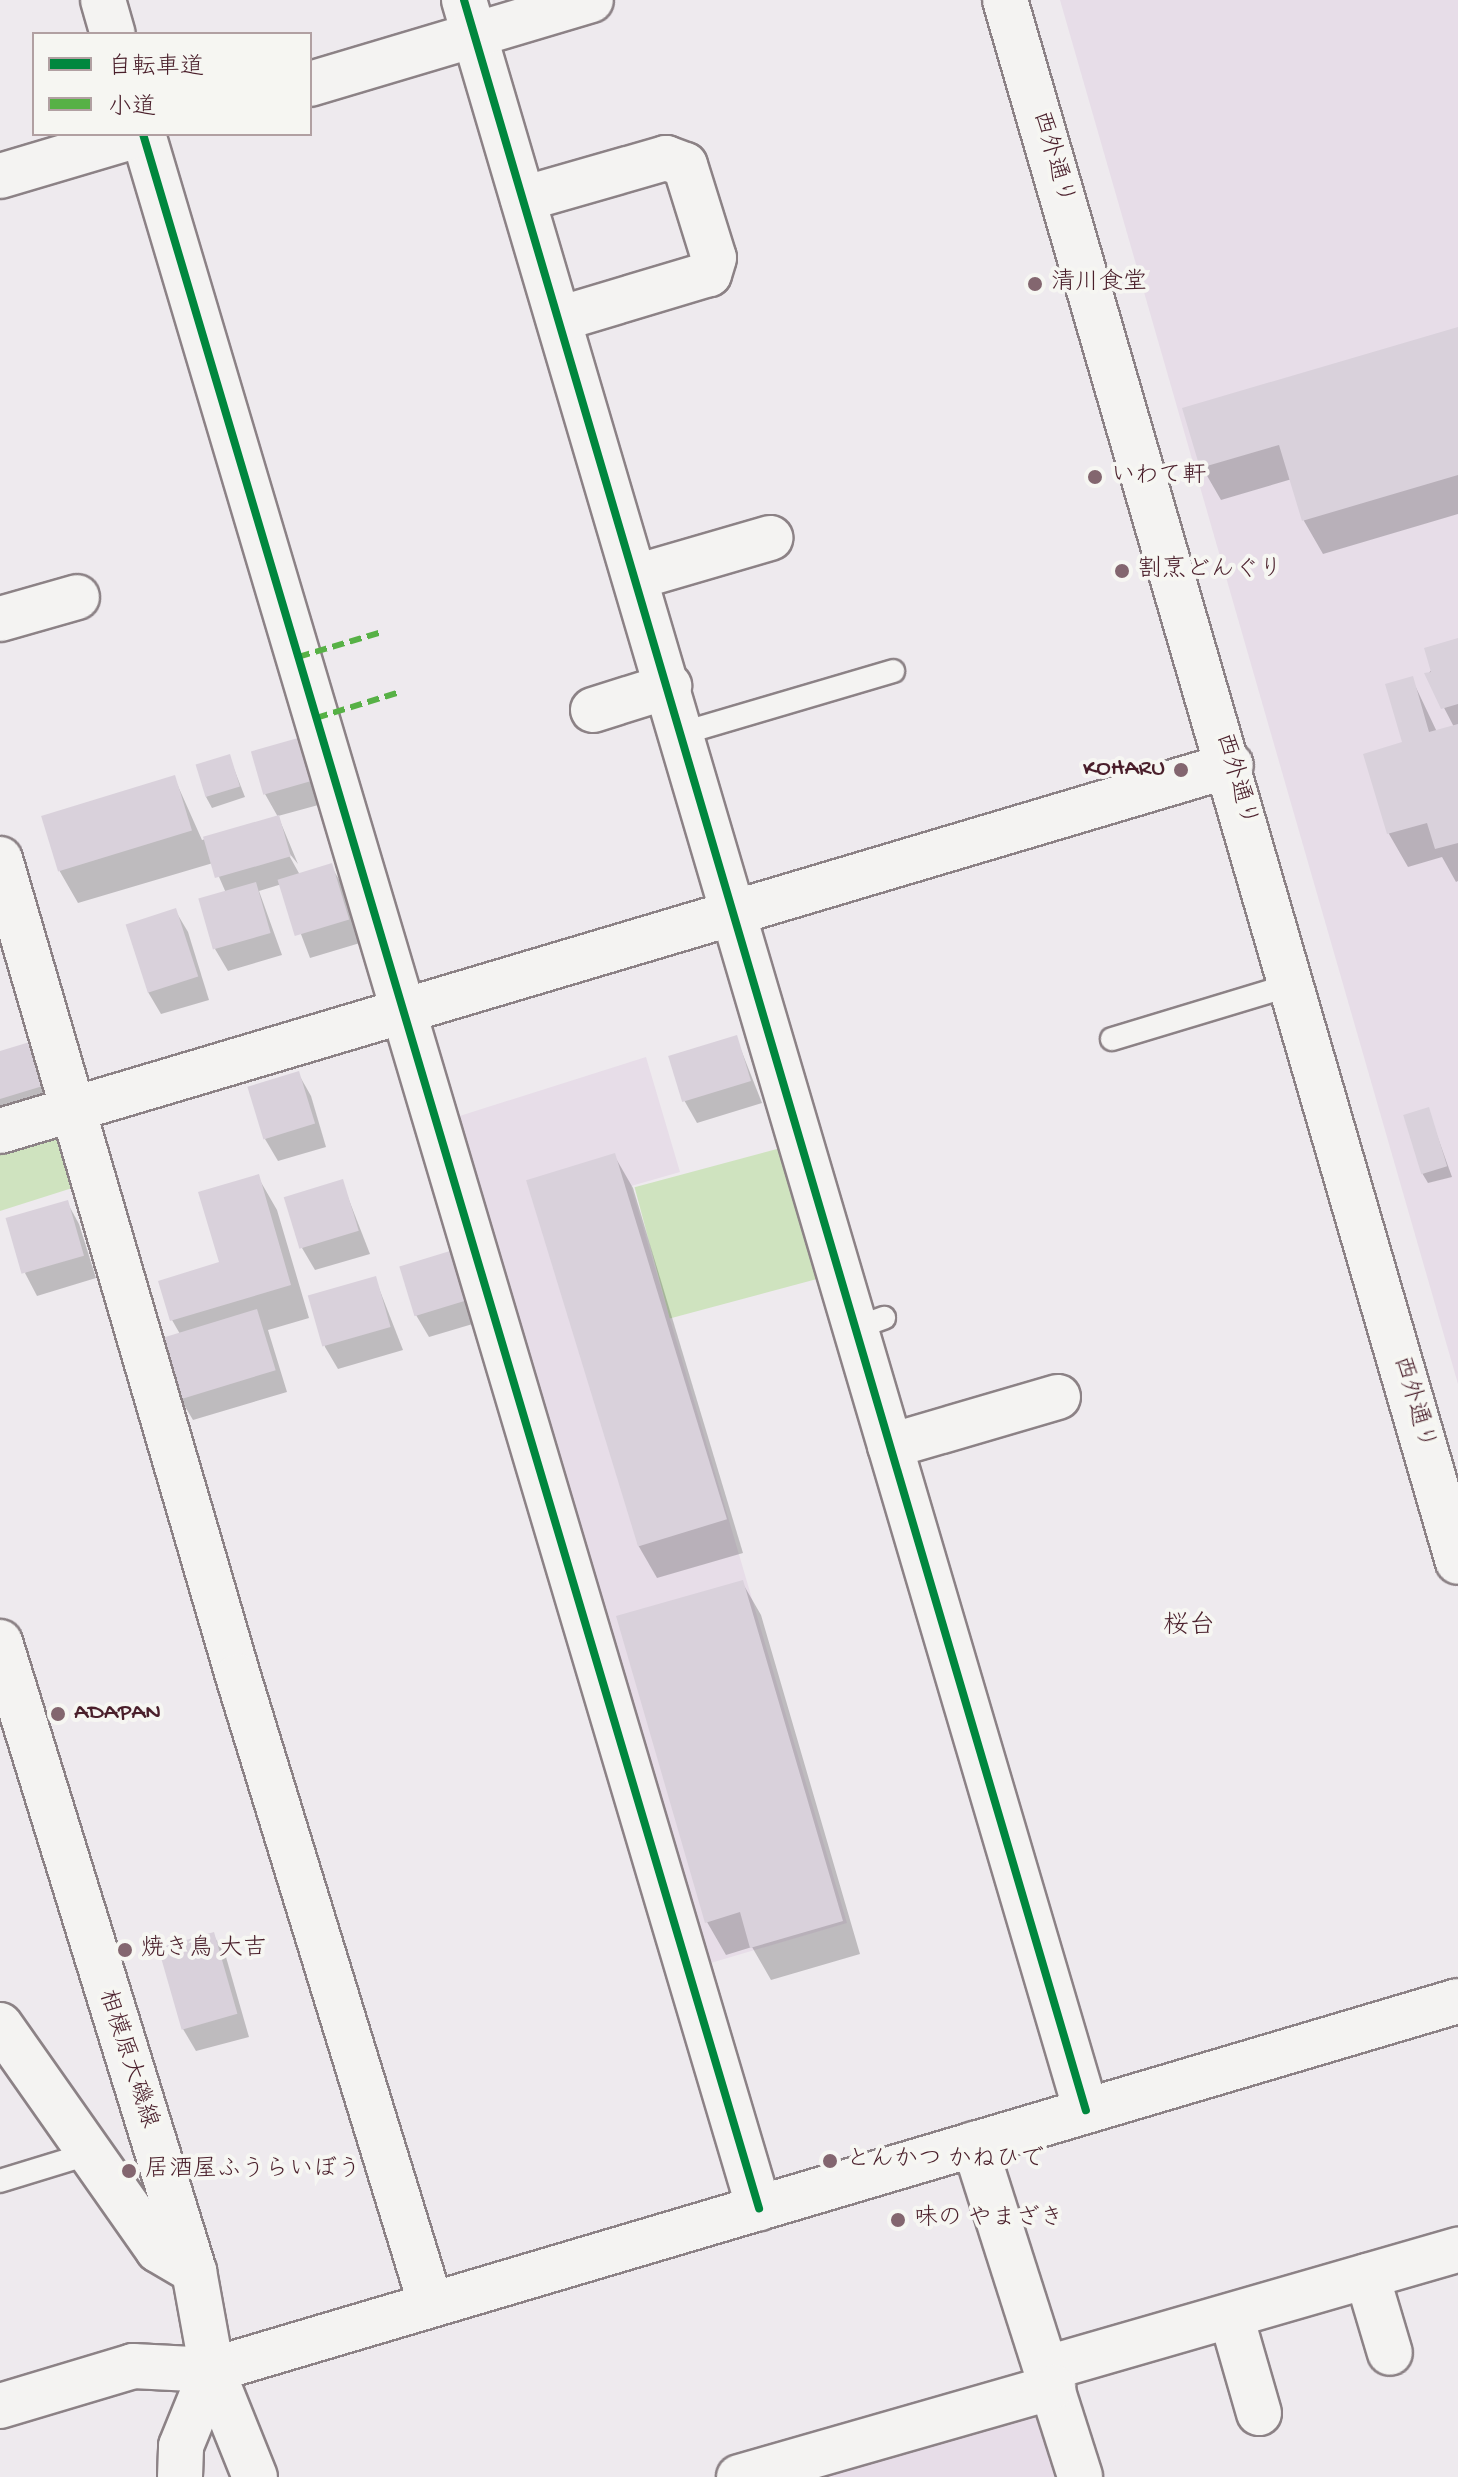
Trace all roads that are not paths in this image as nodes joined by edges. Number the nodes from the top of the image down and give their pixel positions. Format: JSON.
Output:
{"nodes":[{"id":1,"x":103,"y":0,"type":"edge"},
{"id":2,"x":591,"y":0,"type":"edge"},
{"id":3,"x":1005,"y":0,"type":"edge"},
{"id":4,"x":469,"y":18,"type":"edge"},
{"id":5,"x":112,"y":32,"type":"edge"},
{"id":6,"x":312,"y":83,"type":"edge"},
{"id":7,"x":135,"y":136,"type":"edge"},
{"id":8,"x":143,"y":136,"type":"edge"},
{"id":9,"x":0,"y":176,"type":"edge"},
{"id":10,"x":523,"y":199,"type":"junction"},
{"id":11,"x":559,"y":319,"type":"junction"},
{"id":12,"x":770,"y":538,"type":"dead end"},
{"id":13,"x":636,"y":577,"type":"junction"},
{"id":14,"x":77,"y":597,"type":"dead end"},
{"id":15,"x":0,"y":619,"type":"edge"},
{"id":16,"x":893,"y":671,"type":"dead end"},
{"id":17,"x":669,"y":686,"type":"junction"},
{"id":18,"x":593,"y":710,"type":"dead end"},
{"id":19,"x":683,"y":733,"type":"junction"},
{"id":20,"x":1231,"y":765,"type":"junction"},
{"id":21,"x":0,"y":859,"type":"edge"},
{"id":22,"x":736,"y":910,"type":"junction"},
{"id":23,"x":1294,"y":984,"type":"junction"},
{"id":24,"x":403,"y":1010,"type":"junction"},
{"id":25,"x":1112,"y":1039,"type":"dead end"},
{"id":26,"x":74,"y":1108,"type":"junction"},
{"id":27,"x":0,"y":1131,"type":"edge"},
{"id":28,"x":1058,"y":1397,"type":"dead end"},
{"id":29,"x":890,"y":1446,"type":"junction"},
{"id":30,"x":1458,"y":1562,"type":"edge"},
{"id":31,"x":0,"y":1642,"type":"edge"},
{"id":32,"x":1458,"y":2001,"type":"edge"},
{"id":33,"x":0,"y":2025,"type":"edge"},
{"id":34,"x":1086,"y":2110,"type":"junction"},
{"id":35,"x":974,"y":2144,"type":"junction"},
{"id":36,"x":88,"y":2154,"type":"junction"},
{"id":37,"x":0,"y":2181,"type":"edge"},
{"id":38,"x":759,"y":2208,"type":"junction"},
{"id":39,"x":1458,"y":2250,"type":"edge"},
{"id":40,"x":194,"y":2271,"type":"junction"},
{"id":41,"x":1367,"y":2276,"type":"junction"},
{"id":42,"x":431,"y":2305,"type":"junction"},
{"id":43,"x":1231,"y":2316,"type":"junction"},
{"id":44,"x":1390,"y":2353,"type":"dead end"},
{"id":45,"x":212,"y":2370,"type":"junction"},
{"id":46,"x":1051,"y":2378,"type":"junction"},
{"id":47,"x":0,"y":2406,"type":"edge"},
{"id":48,"x":1259,"y":2413,"type":"dead end"},
{"id":49,"x":180,"y":2477,"type":"edge"},
{"id":50,"x":255,"y":2477,"type":"edge"},
{"id":51,"x":739,"y":2477,"type":"edge"},
{"id":52,"x":1080,"y":2477,"type":"edge"}],
"edges":[{"from":1,"to":5,"type":"street"},
{"from":2,"to":4,"type":"street"},
{"from":3,"to":20,"type":"street","name":"西外通り"},
{"from":4,"to":6,"type":"street"},
{"from":4,"to":10,"type":"street"},
{"from":7,"to":9,"type":"street"},
{"from":8,"to":24,"type":"street"},
{"from":10,"to":11,"type":"street"},
{"from":10,"to":11,"type":"street"},
{"from":11,"to":13,"type":"street"},
{"from":12,"to":13,"type":"street"},
{"from":13,"to":17,"type":"street"},
{"from":14,"to":15,"type":"street"},
{"from":16,"to":19,"type":"lane"},
{"from":17,"to":18,"type":"street"},
{"from":17,"to":19,"type":"street"},
{"from":19,"to":22,"type":"street"},
{"from":20,"to":22,"type":"street"},
{"from":20,"to":23,"type":"street","name":"西外通り"},
{"from":21,"to":26,"type":"street"},
{"from":22,"to":24,"type":"street"},
{"from":22,"to":29,"type":"street"},
{"from":23,"to":25,"type":"lane"},
{"from":23,"to":30,"type":"street","name":"西外通り"},
{"from":24,"to":26,"type":"street"},
{"from":24,"to":38,"type":"street"},
{"from":26,"to":27,"type":"street"},
{"from":26,"to":42,"type":"street"},
{"from":28,"to":29,"type":"street"},
{"from":29,"to":34,"type":"street"},
{"from":31,"to":40,"type":"street","name":"相模原大磯線"},
{"from":32,"to":34,"type":"street"},
{"from":33,"to":36,"type":"street"},
{"from":34,"to":35,"type":"street"},
{"from":35,"to":38,"type":"street"},
{"from":35,"to":46,"type":"street"},
{"from":36,"to":37,"type":"lane"},
{"from":36,"to":40,"type":"street"},
{"from":38,"to":42,"type":"street"},
{"from":39,"to":41,"type":"street"},
{"from":40,"to":45,"type":"street","name":"相模原大磯線"},
{"from":41,"to":43,"type":"street"},
{"from":41,"to":44,"type":"street"},
{"from":42,"to":45,"type":"street"},
{"from":43,"to":46,"type":"street"},
{"from":43,"to":48,"type":"street"},
{"from":45,"to":47,"type":"street"},
{"from":45,"to":49,"type":"street"},
{"from":45,"to":50,"type":"street","name":"相模原大磯線"},
{"from":46,"to":51,"type":"street"},
{"from":46,"to":52,"type":"street"}]}
